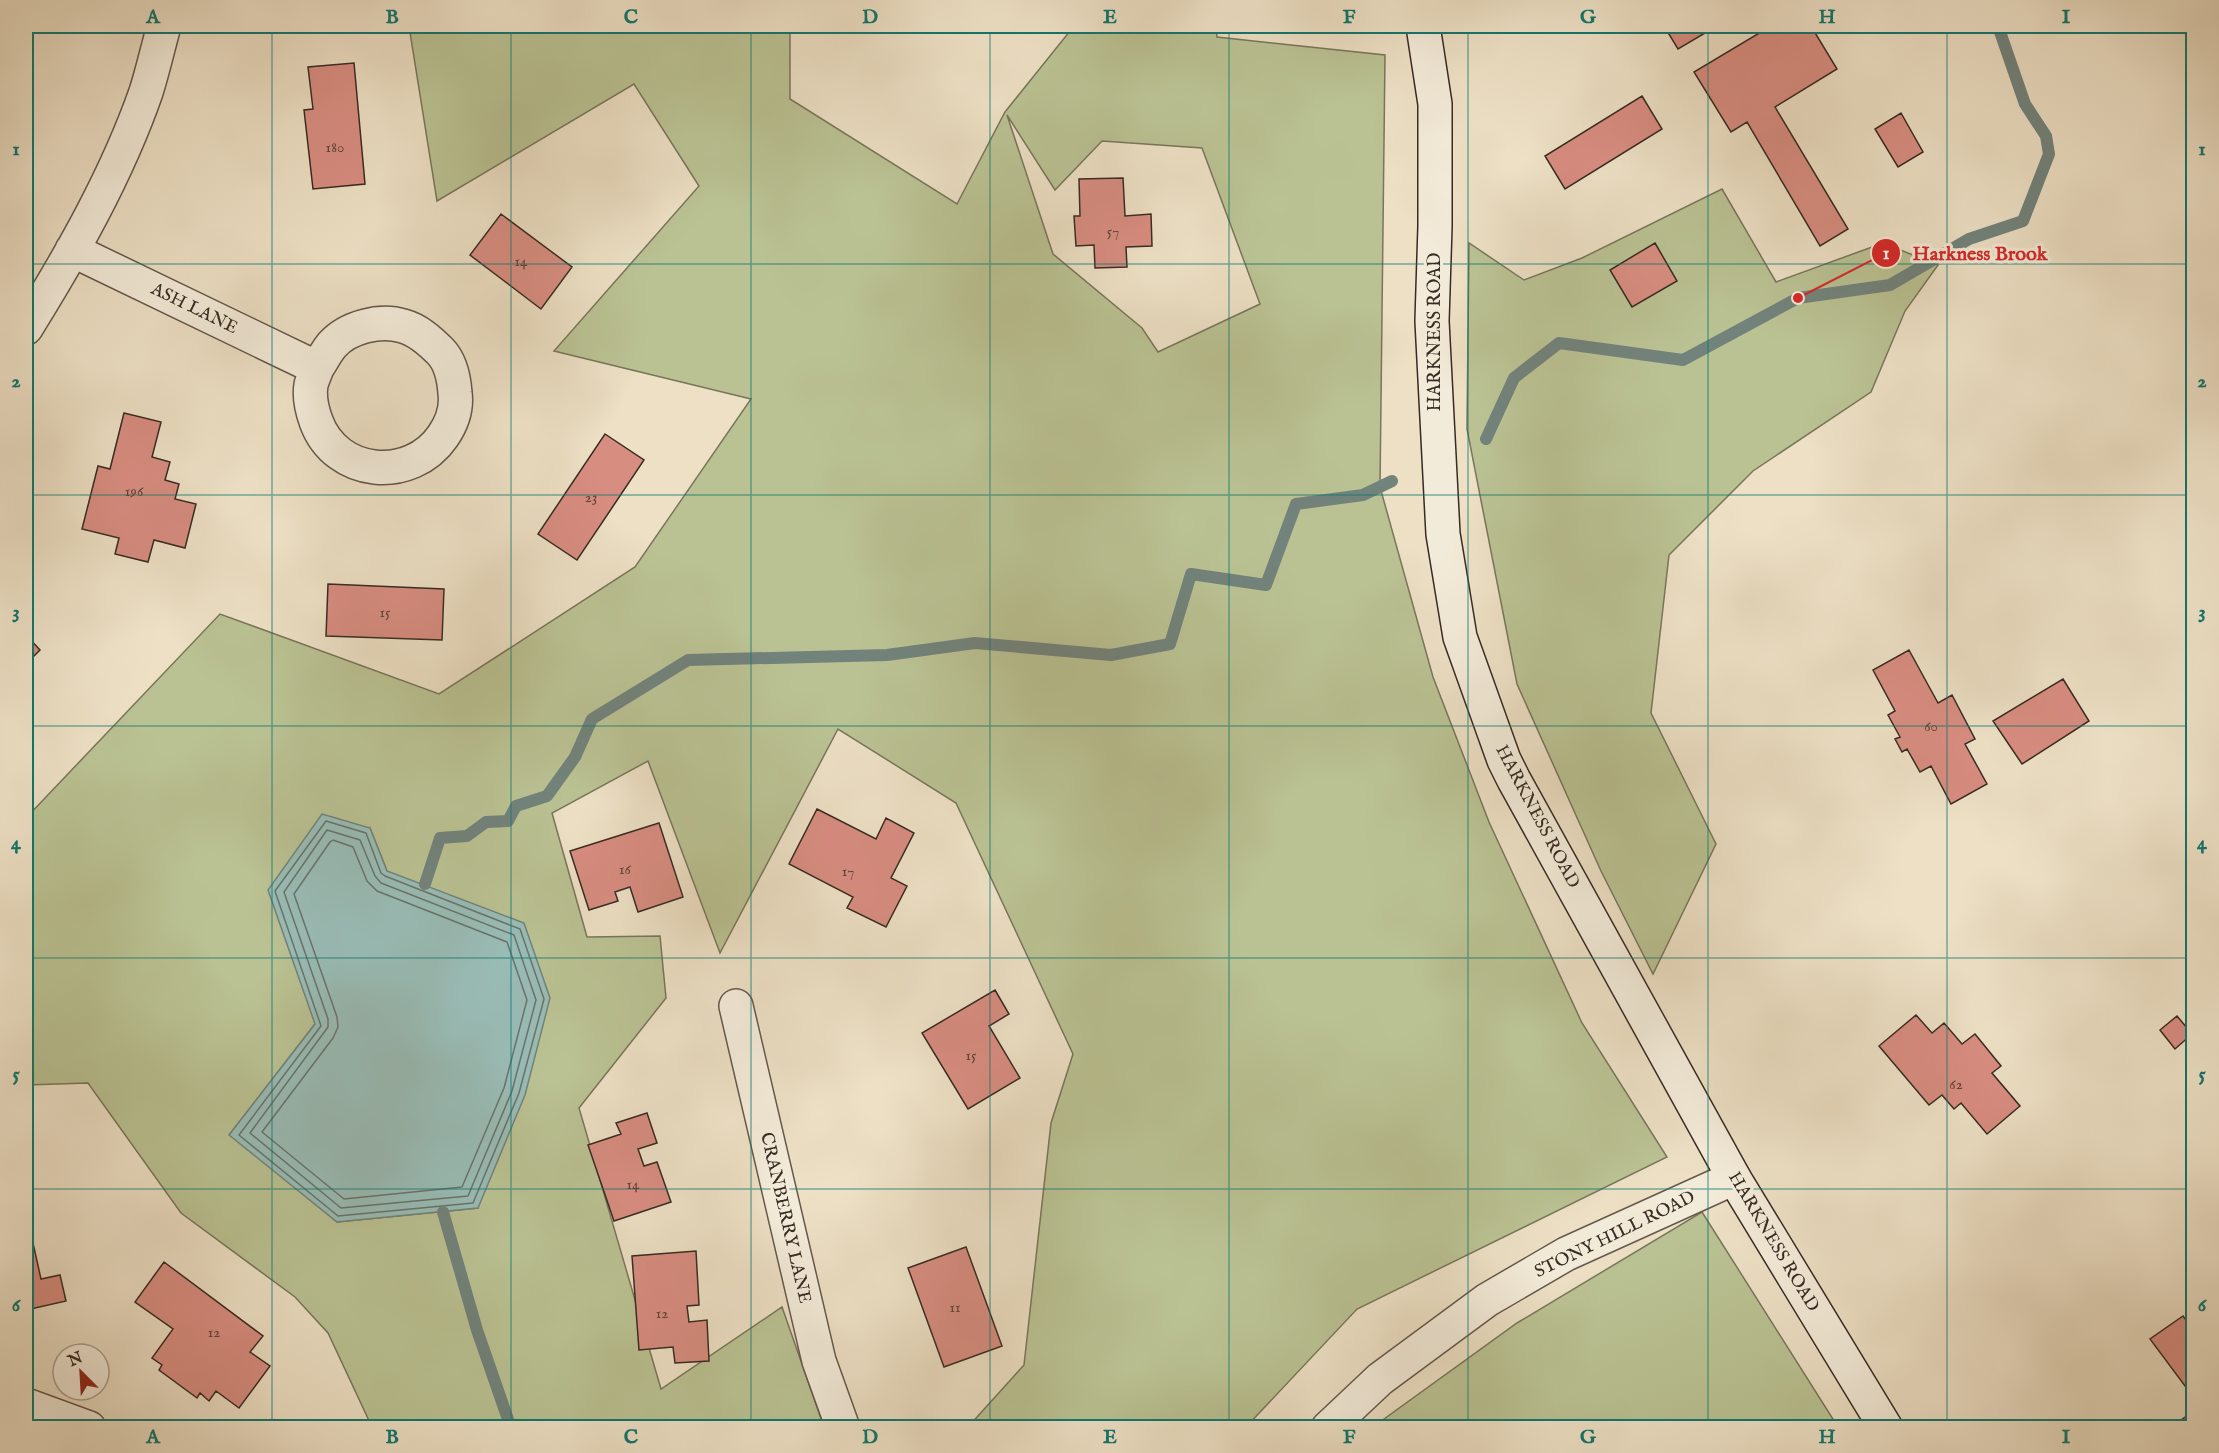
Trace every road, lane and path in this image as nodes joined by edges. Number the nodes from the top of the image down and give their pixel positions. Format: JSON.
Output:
{"nodes":[{"id":1,"x":164,"y":26,"type":"edge"},
{"id":2,"x":1423,"y":26,"type":"edge"},
{"id":3,"x":72,"y":250,"type":"junction"},
{"id":4,"x":26,"y":328,"type":"edge"},
{"id":5,"x":317,"y":368,"type":"junction"},
{"id":6,"x":736,"y":1006,"type":"dead end"},
{"id":7,"x":1734,"y":1178,"type":"junction"},
{"id":8,"x":34,"y":1414,"type":"edge"},
{"id":9,"x":89,"y":1428,"type":"edge"},
{"id":10,"x":843,"y":1428,"type":"edge"},
{"id":11,"x":1328,"y":1428,"type":"edge"},
{"id":12,"x":1886,"y":1428,"type":"edge"}],
"edges":[{"from":1,"to":3,"type":"street"},
{"from":2,"to":7,"type":"street","name":"HARKNESS ROAD"},
{"from":3,"to":4,"type":"street"},
{"from":3,"to":5,"type":"street","name":"ASH LANE"},
{"from":5,"to":5,"type":"street"},
{"from":6,"to":10,"type":"street","name":"CRANBERRY LANE"},
{"from":7,"to":11,"type":"street","name":"STONY HILL ROAD"},
{"from":7,"to":12,"type":"street","name":"HARKNESS ROAD"},
{"from":8,"to":9,"type":"street"}]}
